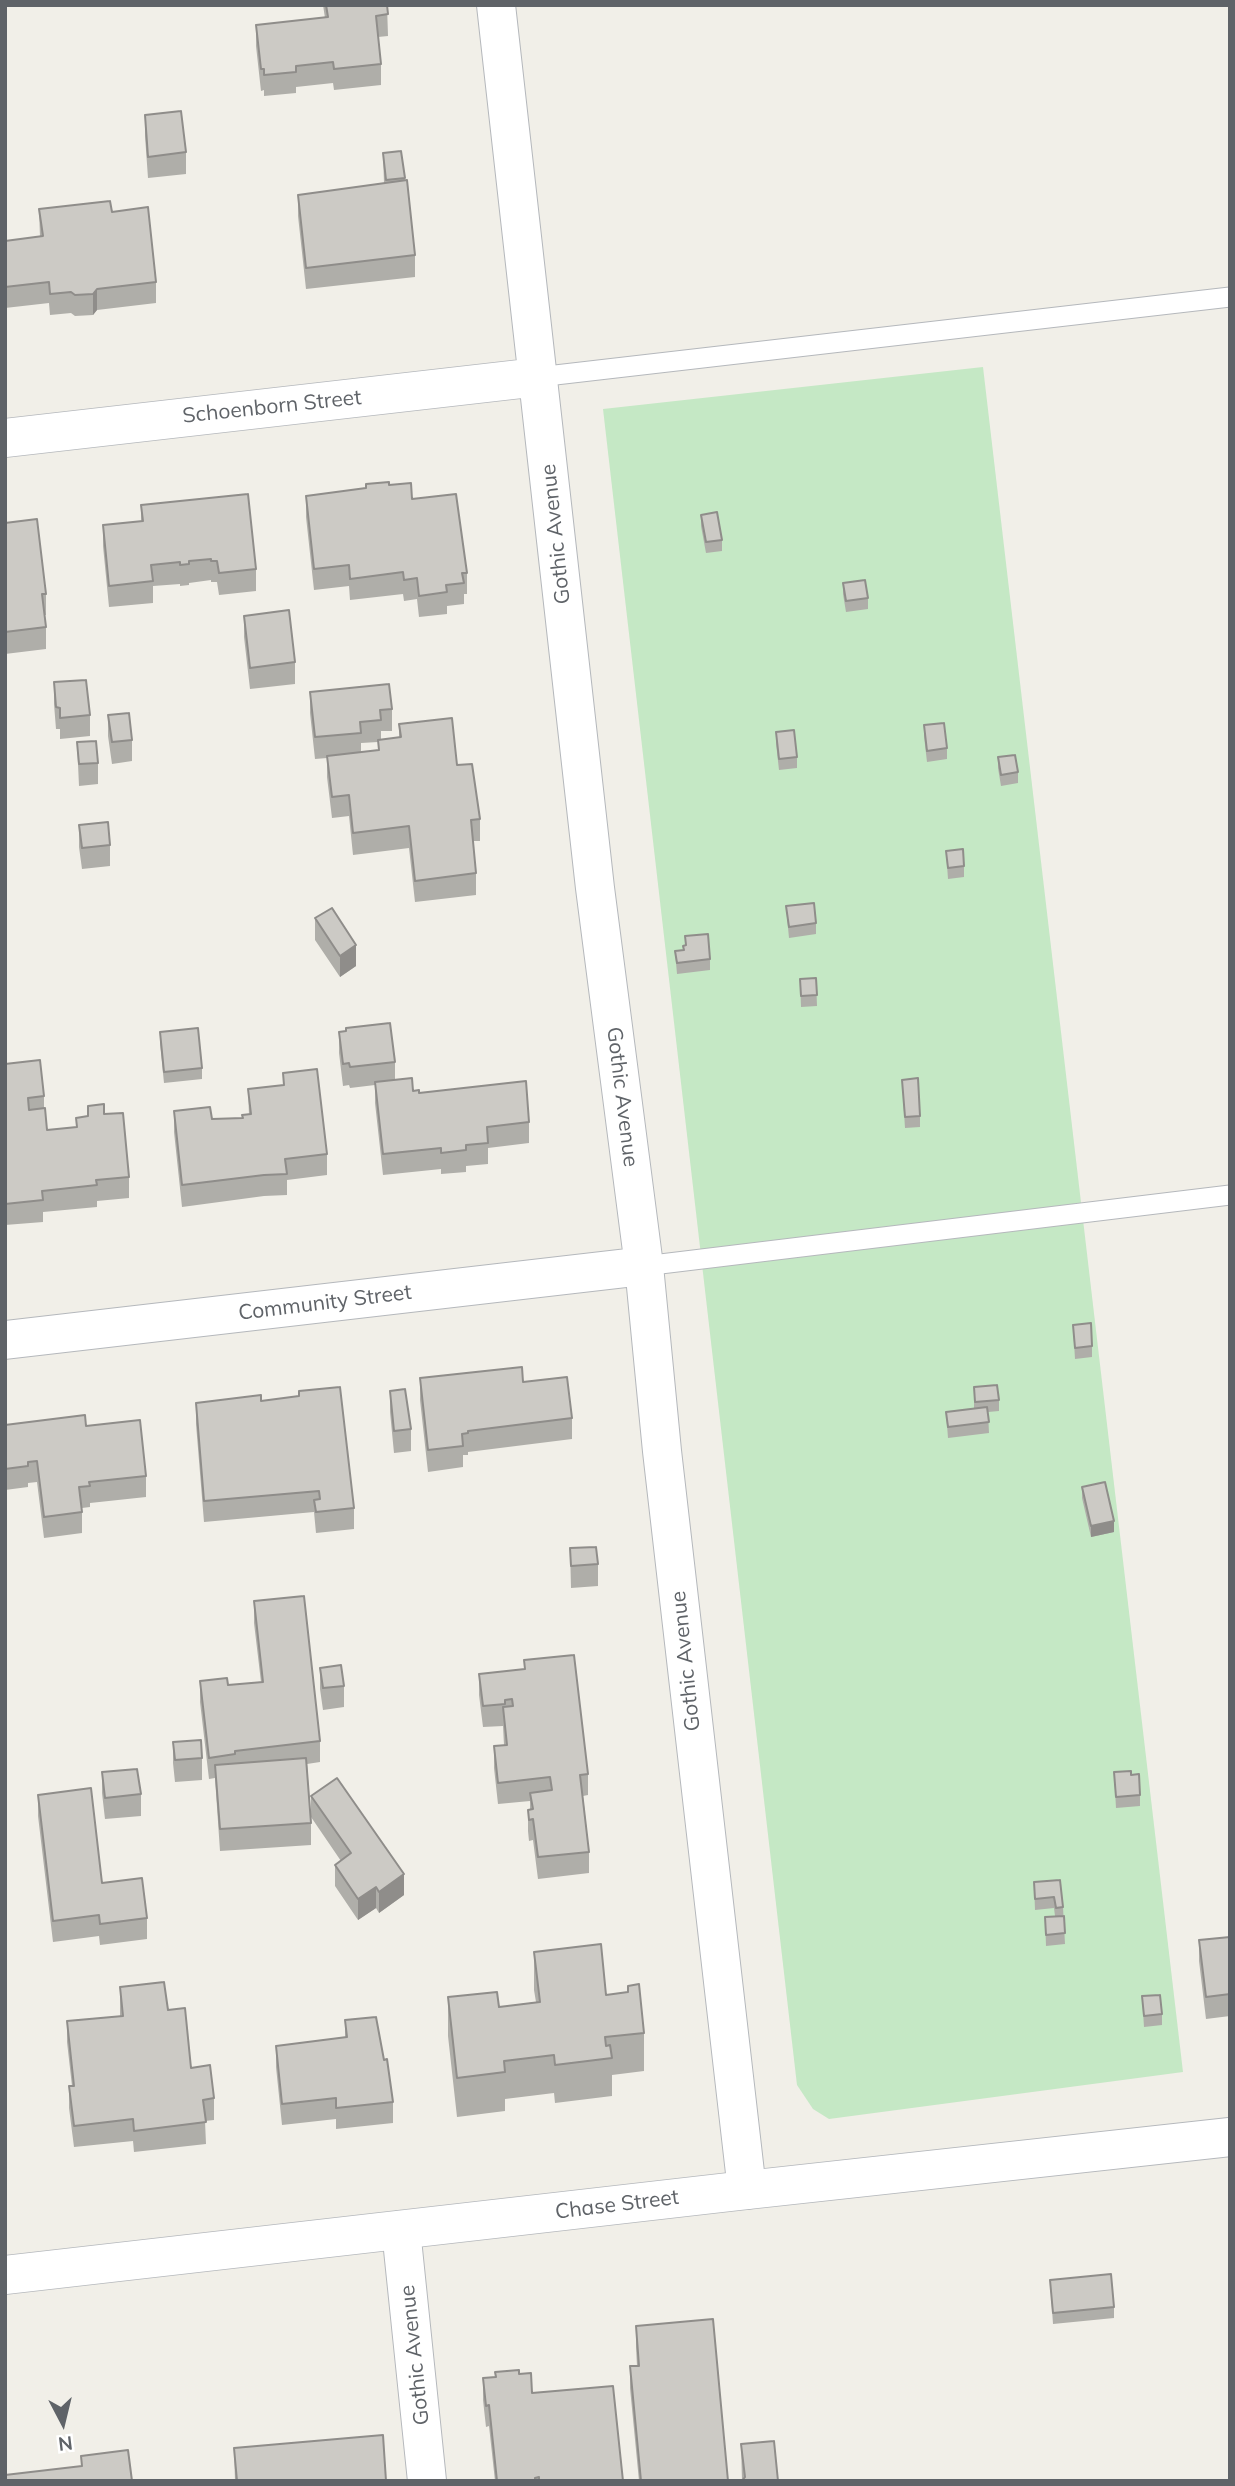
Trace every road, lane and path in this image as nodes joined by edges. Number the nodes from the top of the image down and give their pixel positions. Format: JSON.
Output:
{"nodes":[{"id":1,"x":496,"y":5,"type":"edge"},
{"id":2,"x":1230,"y":297,"type":"edge"},
{"id":3,"x":538,"y":377,"type":"junction"},
{"id":4,"x":5,"y":438,"type":"edge"},
{"id":5,"x":1230,"y":1195,"type":"edge"},
{"id":6,"x":644,"y":1266,"type":"junction"},
{"id":7,"x":5,"y":1340,"type":"edge"},
{"id":8,"x":1230,"y":2137,"type":"edge"},
{"id":9,"x":747,"y":2190,"type":"junction"},
{"id":10,"x":401,"y":2230,"type":"junction"},
{"id":11,"x":5,"y":2275,"type":"edge"},
{"id":12,"x":427,"y":2481,"type":"edge"}],
"edges":[{"from":1,"to":3,"type":"street","name":"Gothic Avenue"},
{"from":2,"to":3,"type":"lane"},
{"from":3,"to":4,"type":"street","name":"Schoenborn Street"},
{"from":3,"to":6,"type":"street","name":"Gothic Avenue"},
{"from":5,"to":6,"type":"lane"},
{"from":6,"to":7,"type":"street","name":"Community Street"},
{"from":6,"to":9,"type":"street","name":"Gothic Avenue"},
{"from":8,"to":9,"type":"street","name":"Chase Street"},
{"from":9,"to":10,"type":"street","name":"Chase Street"},
{"from":10,"to":11,"type":"street","name":"Chase Street"},
{"from":10,"to":12,"type":"street","name":"Gothic Avenue"}]}
